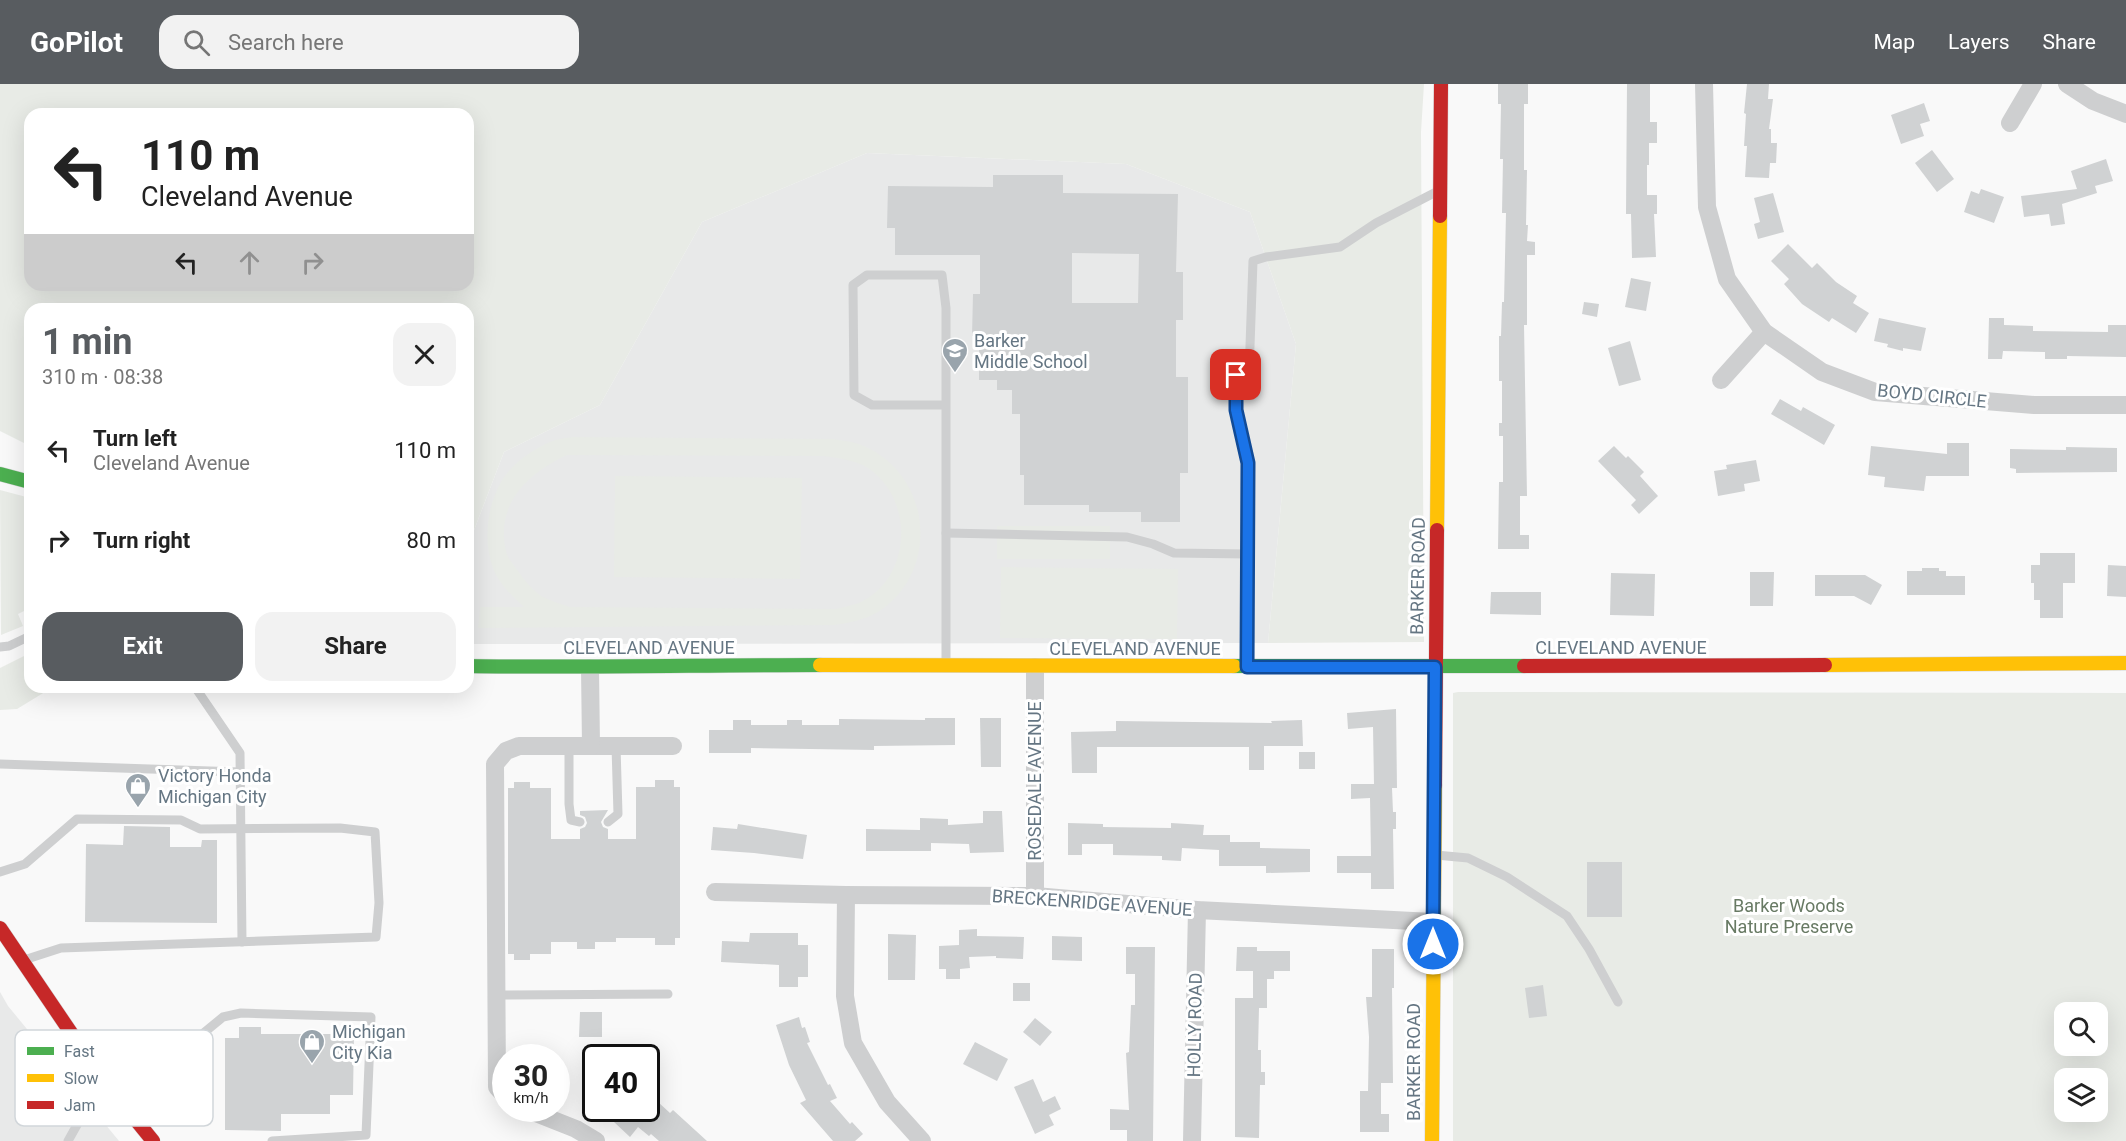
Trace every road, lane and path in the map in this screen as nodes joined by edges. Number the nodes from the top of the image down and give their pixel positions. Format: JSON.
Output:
{"nodes":[{"id":1,"x":1441,"y":84,"type":"edge"},
{"id":2,"x":1704,"y":84,"type":"edge"},
{"id":3,"x":2033,"y":84,"type":"edge"},
{"id":4,"x":2067,"y":84,"type":"edge"},
{"id":5,"x":2126,"y":114,"type":"edge"},
{"id":6,"x":2010,"y":123,"type":"dead end"},
{"id":7,"x":1440,"y":190,"type":"junction"},
{"id":8,"x":1764,"y":332,"type":"junction"},
{"id":9,"x":1721,"y":380,"type":"dead end"},
{"id":10,"x":946,"y":405,"type":"junction"},
{"id":11,"x":2126,"y":405,"type":"edge"},
{"id":12,"x":0,"y":474,"type":"edge"},
{"id":13,"x":24,"y":480,"type":"edge"},
{"id":14,"x":946,"y":533,"type":"junction"},
{"id":15,"x":1247,"y":554,"type":"junction"},
{"id":16,"x":24,"y":639,"type":"edge"},
{"id":17,"x":0,"y":647,"type":"edge"},
{"id":18,"x":2126,"y":663,"type":"edge"},
{"id":19,"x":474,"y":666,"type":"edge"},
{"id":20,"x":946,"y":666,"type":"junction"},
{"id":21,"x":1035,"y":667,"type":"junction"},
{"id":22,"x":1247,"y":667,"type":"junction"},
{"id":23,"x":1435,"y":667,"type":"junction"},
{"id":24,"x":590,"y":668,"type":"junction"},
{"id":25,"x":199,"y":693,"type":"edge"},
{"id":26,"x":569,"y":746,"type":"junction"},
{"id":27,"x":591,"y":746,"type":"junction"},
{"id":28,"x":616,"y":746,"type":"junction"},
{"id":29,"x":674,"y":746,"type":"dead end"},
{"id":30,"x":0,"y":764,"type":"edge"},
{"id":31,"x":240,"y":772,"type":"junction"},
{"id":32,"x":580,"y":822,"type":"dead end"},
{"id":33,"x":608,"y":822,"type":"dead end"},
{"id":34,"x":241,"y":829,"type":"junction"},
{"id":35,"x":1434,"y":854,"type":"junction"},
{"id":36,"x":0,"y":872,"type":"edge"},
{"id":37,"x":715,"y":892,"type":"dead end"},
{"id":38,"x":846,"y":895,"type":"junction"},
{"id":39,"x":1035,"y":896,"type":"junction"},
{"id":40,"x":1197,"y":910,"type":"junction"},
{"id":41,"x":1433,"y":922,"type":"junction"},
{"id":42,"x":0,"y":928,"type":"edge"},
{"id":43,"x":242,"y":942,"type":"junction"},
{"id":44,"x":22,"y":960,"type":"junction"},
{"id":45,"x":668,"y":994,"type":"dead end"},
{"id":46,"x":496,"y":995,"type":"junction"},
{"id":47,"x":1618,"y":1002,"type":"dead end"},
{"id":48,"x":70,"y":1030,"type":"edge"},
{"id":49,"x":205,"y":1030,"type":"edge"},
{"id":50,"x":497,"y":1044,"type":"edge"},
{"id":51,"x":558,"y":1122,"type":"edge"},
{"id":52,"x":76,"y":1126,"type":"edge"},
{"id":53,"x":141,"y":1126,"type":"edge"},
{"id":54,"x":68,"y":1141,"type":"edge"},
{"id":55,"x":153,"y":1141,"type":"edge"},
{"id":56,"x":272,"y":1141,"type":"edge"},
{"id":57,"x":596,"y":1141,"type":"edge"},
{"id":58,"x":922,"y":1141,"type":"edge"},
{"id":59,"x":1192,"y":1141,"type":"edge"},
{"id":60,"x":1432,"y":1141,"type":"edge"}],
"edges":[{"from":1,"to":7,"type":"street","name":"BARKER ROAD"},
{"from":2,"to":8,"type":"street","name":"BOYD CIRCLE"},
{"from":3,"to":6,"type":"street"},
{"from":4,"to":5,"type":"street"},
{"from":7,"to":15,"type":"lane"},
{"from":7,"to":23,"type":"street","name":"BARKER ROAD"},
{"from":8,"to":9,"type":"street"},
{"from":8,"to":11,"type":"street","name":"BOYD CIRCLE"},
{"from":10,"to":10,"type":"lane"},
{"from":10,"to":14,"type":"lane"},
{"from":12,"to":13,"type":"street"},
{"from":14,"to":15,"type":"lane"},
{"from":14,"to":20,"type":"lane"},
{"from":15,"to":22,"type":"lane"},
{"from":16,"to":17,"type":"lane"},
{"from":18,"to":23,"type":"street","name":"CLEVELAND AVENUE"},
{"from":19,"to":24,"type":"street","name":"CLEVELAND AVENUE"},
{"from":20,"to":21,"type":"street","name":"CLEVELAND AVENUE"},
{"from":20,"to":24,"type":"street","name":"CLEVELAND AVENUE"},
{"from":21,"to":22,"type":"street","name":"CLEVELAND AVENUE"},
{"from":21,"to":39,"type":"street","name":"ROSEDALE AVENUE"},
{"from":22,"to":23,"type":"street","name":"CLEVELAND AVENUE"},
{"from":23,"to":35,"type":"street","name":"BARKER ROAD"},
{"from":24,"to":27,"type":"street"},
{"from":25,"to":31,"type":"lane"},
{"from":26,"to":27,"type":"street"},
{"from":26,"to":32,"type":"lane"},
{"from":26,"to":46,"type":"street"},
{"from":27,"to":28,"type":"street"},
{"from":28,"to":29,"type":"street"},
{"from":28,"to":33,"type":"lane"},
{"from":30,"to":31,"type":"lane"},
{"from":31,"to":34,"type":"lane"},
{"from":34,"to":36,"type":"lane"},
{"from":34,"to":43,"type":"lane"},
{"from":34,"to":43,"type":"lane"},
{"from":35,"to":41,"type":"street","name":"BARKER ROAD"},
{"from":35,"to":47,"type":"lane"},
{"from":37,"to":38,"type":"street","name":"BRECKENRIDGE AVENUE"},
{"from":38,"to":39,"type":"street","name":"BRECKENRIDGE AVENUE"},
{"from":38,"to":58,"type":"street"},
{"from":39,"to":40,"type":"street","name":"BRECKENRIDGE AVENUE"},
{"from":40,"to":41,"type":"street","name":"BRECKENRIDGE AVENUE"},
{"from":40,"to":59,"type":"street","name":"HOLLY ROAD"},
{"from":41,"to":60,"type":"street","name":"BARKER ROAD"},
{"from":42,"to":44,"type":"street"},
{"from":43,"to":44,"type":"lane"},
{"from":44,"to":48,"type":"street"},
{"from":45,"to":46,"type":"lane"},
{"from":46,"to":50,"type":"street"},
{"from":49,"to":56,"type":"lane"},
{"from":51,"to":57,"type":"street"},
{"from":52,"to":54,"type":"lane"},
{"from":53,"to":55,"type":"street"}]}
